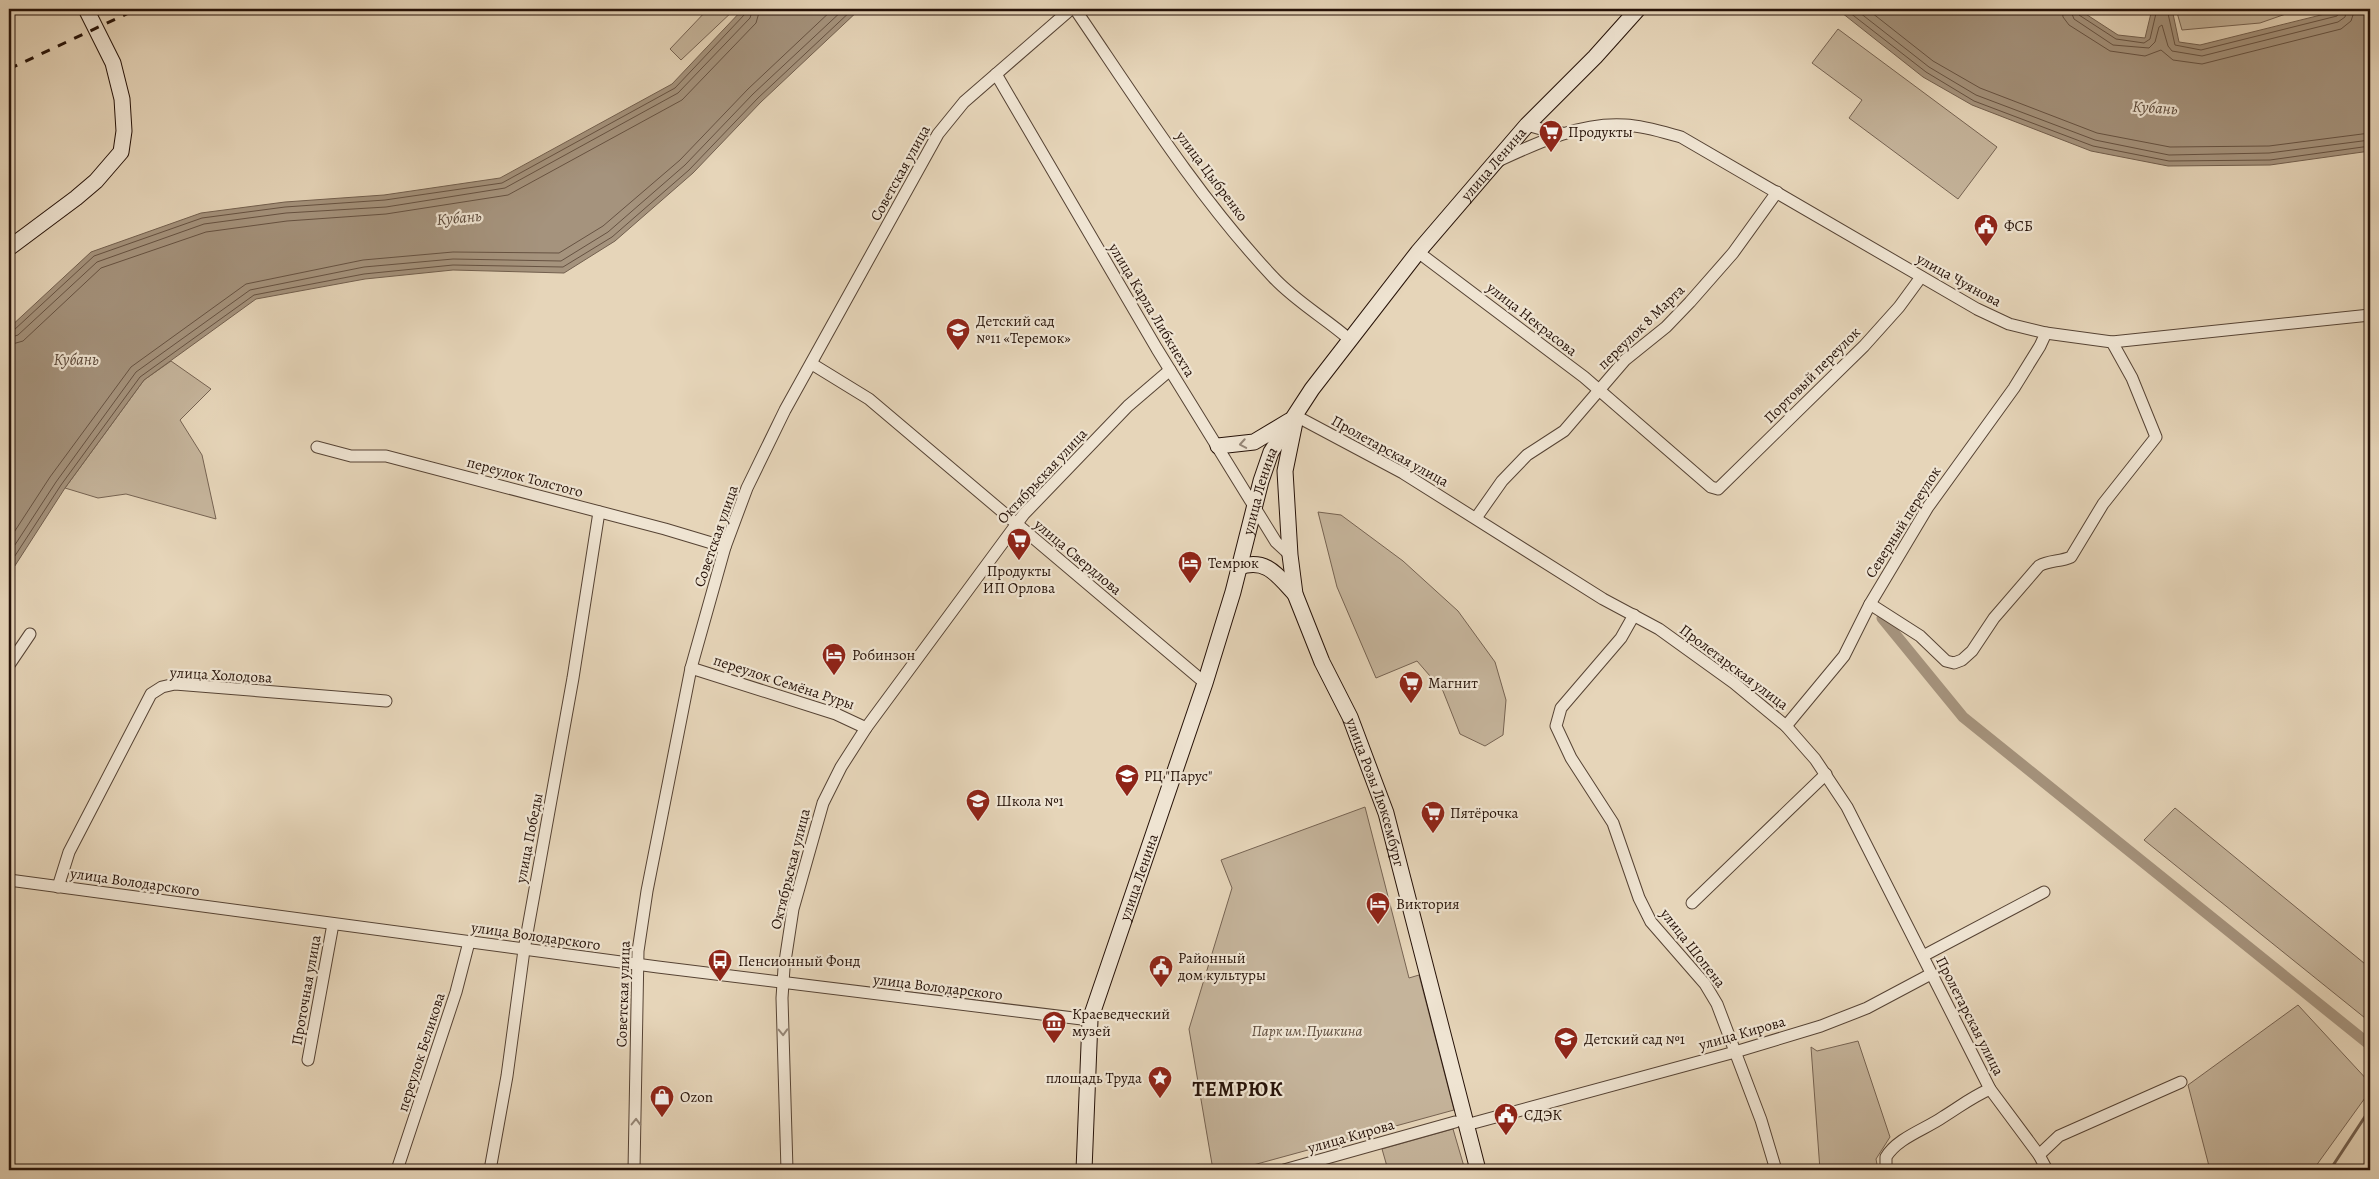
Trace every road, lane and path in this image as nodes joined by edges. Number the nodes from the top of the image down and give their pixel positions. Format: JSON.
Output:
{"nodes":[{"id":1,"x":86,"y":9,"type":"edge"},
{"id":2,"x":1073,"y":9,"type":"edge"},
{"id":3,"x":1638,"y":9,"type":"edge"},
{"id":4,"x":996,"y":74,"type":"junction"},
{"id":5,"x":1527,"y":125,"type":"junction"},
{"id":6,"x":1567,"y":133,"type":"junction"},
{"id":7,"x":1493,"y":163,"type":"junction"},
{"id":8,"x":1777,"y":192,"type":"junction"},
{"id":9,"x":9,"y":248,"type":"edge"},
{"id":10,"x":1418,"y":252,"type":"junction"},
{"id":11,"x":1921,"y":277,"type":"junction"},
{"id":12,"x":2370,"y":315,"type":"edge"},
{"id":13,"x":2046,"y":333,"type":"junction"},
{"id":14,"x":1350,"y":339,"type":"junction"},
{"id":15,"x":2112,"y":342,"type":"junction"},
{"id":16,"x":812,"y":364,"type":"junction"},
{"id":17,"x":1170,"y":370,"type":"junction"},
{"id":18,"x":1598,"y":392,"type":"junction"},
{"id":19,"x":1296,"y":416,"type":"junction"},
{"id":20,"x":1218,"y":446,"type":"junction"},
{"id":21,"x":317,"y":447,"type":"dead end"},
{"id":22,"x":1718,"y":489,"type":"joint"},
{"id":23,"x":1255,"y":506,"type":"junction"},
{"id":24,"x":599,"y":512,"type":"junction"},
{"id":25,"x":1476,"y":518,"type":"junction"},
{"id":26,"x":1016,"y":524,"type":"junction"},
{"id":27,"x":724,"y":547,"type":"junction"},
{"id":28,"x":1290,"y":555,"type":"junction"},
{"id":29,"x":1239,"y":567,"type":"junction"},
{"id":30,"x":1295,"y":594,"type":"junction"},
{"id":31,"x":1870,"y":604,"type":"junction"},
{"id":32,"x":1634,"y":615,"type":"junction"},
{"id":33,"x":30,"y":634,"type":"dead end"},
{"id":34,"x":9,"y":665,"type":"edge"},
{"id":35,"x":691,"y":668,"type":"junction"},
{"id":36,"x":1205,"y":683,"type":"junction"},
{"id":37,"x":386,"y":700,"type":"dead end"},
{"id":38,"x":1786,"y":726,"type":"junction"},
{"id":39,"x":866,"y":728,"type":"junction"},
{"id":40,"x":1826,"y":774,"type":"junction"},
{"id":41,"x":9,"y":880,"type":"edge"},
{"id":42,"x":58,"y":887,"type":"junction"},
{"id":43,"x":2044,"y":892,"type":"dead end"},
{"id":44,"x":1692,"y":904,"type":"dead end"},
{"id":45,"x":334,"y":924,"type":"junction"},
{"id":46,"x":469,"y":942,"type":"junction"},
{"id":47,"x":524,"y":950,"type":"junction"},
{"id":48,"x":1922,"y":956,"type":"junction"},
{"id":49,"x":636,"y":964,"type":"junction"},
{"id":50,"x":1932,"y":974,"type":"junction"},
{"id":51,"x":782,"y":983,"type":"junction"},
{"id":52,"x":1090,"y":1020,"type":"junction"},
{"id":53,"x":1735,"y":1052,"type":"junction"},
{"id":54,"x":308,"y":1060,"type":"dead end"},
{"id":55,"x":2181,"y":1082,"type":"dead end"},
{"id":56,"x":1990,"y":1089,"type":"junction"},
{"id":57,"x":1461,"y":1123,"type":"junction"},
{"id":58,"x":2039,"y":1155,"type":"junction"},
{"id":59,"x":397,"y":1170,"type":"edge"},
{"id":60,"x":490,"y":1170,"type":"edge"},
{"id":61,"x":634,"y":1170,"type":"edge"},
{"id":62,"x":787,"y":1170,"type":"edge"},
{"id":63,"x":1084,"y":1170,"type":"edge"},
{"id":64,"x":1284,"y":1170,"type":"edge"},
{"id":65,"x":1478,"y":1170,"type":"edge"},
{"id":66,"x":1776,"y":1170,"type":"edge"},
{"id":67,"x":1886,"y":1170,"type":"edge"},
{"id":68,"x":2047,"y":1170,"type":"edge"}],
"edges":[{"from":1,"to":9,"type":"main road"},
{"from":2,"to":4,"type":"street","name":"Советская улица"},
{"from":2,"to":14,"type":"street","name":"улица Цыбренко"},
{"from":3,"to":5,"type":"main road","name":"улица Ленина"},
{"from":4,"to":16,"type":"street","name":"Советская улица"},
{"from":4,"to":17,"type":"street","name":"улица Карла Либкнехта"},
{"from":5,"to":6,"type":"street","name":"улица Чуянова"},
{"from":5,"to":7,"type":"main road","name":"улица Ленина"},
{"from":6,"to":7,"type":"street","name":"улица Чуянова"},
{"from":6,"to":8,"type":"street","name":"улица Чуянова"},
{"from":7,"to":10,"type":"main road","name":"улица Ленина"},
{"from":8,"to":11,"type":"street","name":"улица Чуянова"},
{"from":8,"to":18,"type":"street","name":"переулок 8 Марта"},
{"from":10,"to":14,"type":"main road","name":"улица Ленина"},
{"from":10,"to":18,"type":"street","name":"улица Некрасова"},
{"from":11,"to":13,"type":"street","name":"улица Чуянова"},
{"from":11,"to":22,"type":"street","name":"Портовый переулок"},
{"from":12,"to":15,"type":"street","name":"улица Чуянова"},
{"from":13,"to":15,"type":"street","name":"улица Чуянова"},
{"from":13,"to":31,"type":"street","name":"Северный переулок"},
{"from":14,"to":19,"type":"main road","name":"улица Ленина"},
{"from":15,"to":31,"type":"street"},
{"from":16,"to":26,"type":"street","name":"улица Свердлова"},
{"from":16,"to":27,"type":"street","name":"Советская улица"},
{"from":17,"to":20,"type":"street","name":"улица Карла Либкнехта"},
{"from":17,"to":26,"type":"street","name":"Октябрьская улица"},
{"from":18,"to":22,"type":"street","name":"улица Некрасова"},
{"from":18,"to":25,"type":"street","name":"переулок 8 Марта"},
{"from":19,"to":20,"type":"main road","one_way":true},
{"from":19,"to":23,"type":"main road","name":"улица Ленина"},
{"from":19,"to":25,"type":"street","name":"Пролетарская улица"},
{"from":19,"to":28,"type":"main road","name":"улица Розы Люксембург"},
{"from":20,"to":23,"type":"street","name":"улица Карла Либкнехта"},
{"from":21,"to":24,"type":"street","name":"переулок Толстого"},
{"from":23,"to":28,"type":"street","name":"улица Карла Либкнехта"},
{"from":23,"to":29,"type":"main road","name":"улица Ленина"},
{"from":24,"to":27,"type":"street","name":"переулок Толстого"},
{"from":24,"to":47,"type":"street","name":"улица Победы"},
{"from":25,"to":32,"type":"street","name":"Пролетарская улица"},
{"from":26,"to":36,"type":"street","name":"улица Свердлова"},
{"from":26,"to":39,"type":"street","name":"Октябрьская улица"},
{"from":27,"to":35,"type":"street","name":"Советская улица"},
{"from":28,"to":30,"type":"main road","name":"улица Розы Люксембург"},
{"from":29,"to":30,"type":"main road"},
{"from":29,"to":36,"type":"main road","name":"улица Ленина"},
{"from":30,"to":57,"type":"main road","name":"улица Розы Люксембург"},
{"from":31,"to":38,"type":"street","name":"Северный переулок"},
{"from":32,"to":38,"type":"street","name":"Пролетарская улица"},
{"from":32,"to":53,"type":"street","name":"улица Шопена"},
{"from":33,"to":34,"type":"street"},
{"from":35,"to":39,"type":"street","name":"переулок Семёна Руры"},
{"from":35,"to":49,"type":"street","name":"Советская улица"},
{"from":36,"to":52,"type":"main road","name":"улица Ленина"},
{"from":37,"to":42,"type":"street","name":"улица Холодова"},
{"from":38,"to":40,"type":"street","name":"Пролетарская улица"},
{"from":39,"to":51,"type":"street","name":"Октябрьская улица"},
{"from":40,"to":44,"type":"street"},
{"from":40,"to":48,"type":"street","name":"Пролетарская улица"},
{"from":41,"to":42,"type":"street","name":"улица Володарского"},
{"from":42,"to":45,"type":"street","name":"улица Володарского"},
{"from":43,"to":48,"type":"street"},
{"from":45,"to":46,"type":"street","name":"улица Володарского"},
{"from":45,"to":54,"type":"street","name":"Проточная улица"},
{"from":46,"to":47,"type":"street","name":"улица Володарского"},
{"from":46,"to":59,"type":"street","name":"переулок Беликова"},
{"from":47,"to":49,"type":"street","name":"улица Володарского"},
{"from":47,"to":60,"type":"street","name":"улица Победы"},
{"from":48,"to":50,"type":"street","name":"Пролетарская улица"},
{"from":49,"to":51,"type":"street","name":"улица Володарского"},
{"from":61,"to":49,"type":"street","name":"Советская улица","one_way":true},
{"from":50,"to":53,"type":"street","name":"улица Кирова"},
{"from":50,"to":56,"type":"street","name":"Пролетарская улица"},
{"from":51,"to":52,"type":"street","name":"улица Володарского"},
{"from":51,"to":62,"type":"street","name":"Октябрьская улица","one_way":true},
{"from":52,"to":63,"type":"main road","name":"улица Ленина"},
{"from":53,"to":57,"type":"street","name":"улица Кирова"},
{"from":53,"to":66,"type":"street","name":"улица Шопена"},
{"from":55,"to":58,"type":"street"},
{"from":56,"to":58,"type":"street","name":"Пролетарская улица"},
{"from":56,"to":67,"type":"street"},
{"from":57,"to":64,"type":"street","name":"улица Кирова"},
{"from":57,"to":65,"type":"main road","name":"улица Розы Люксембург"},
{"from":58,"to":68,"type":"street","name":"Пролетарская улица"}]}
